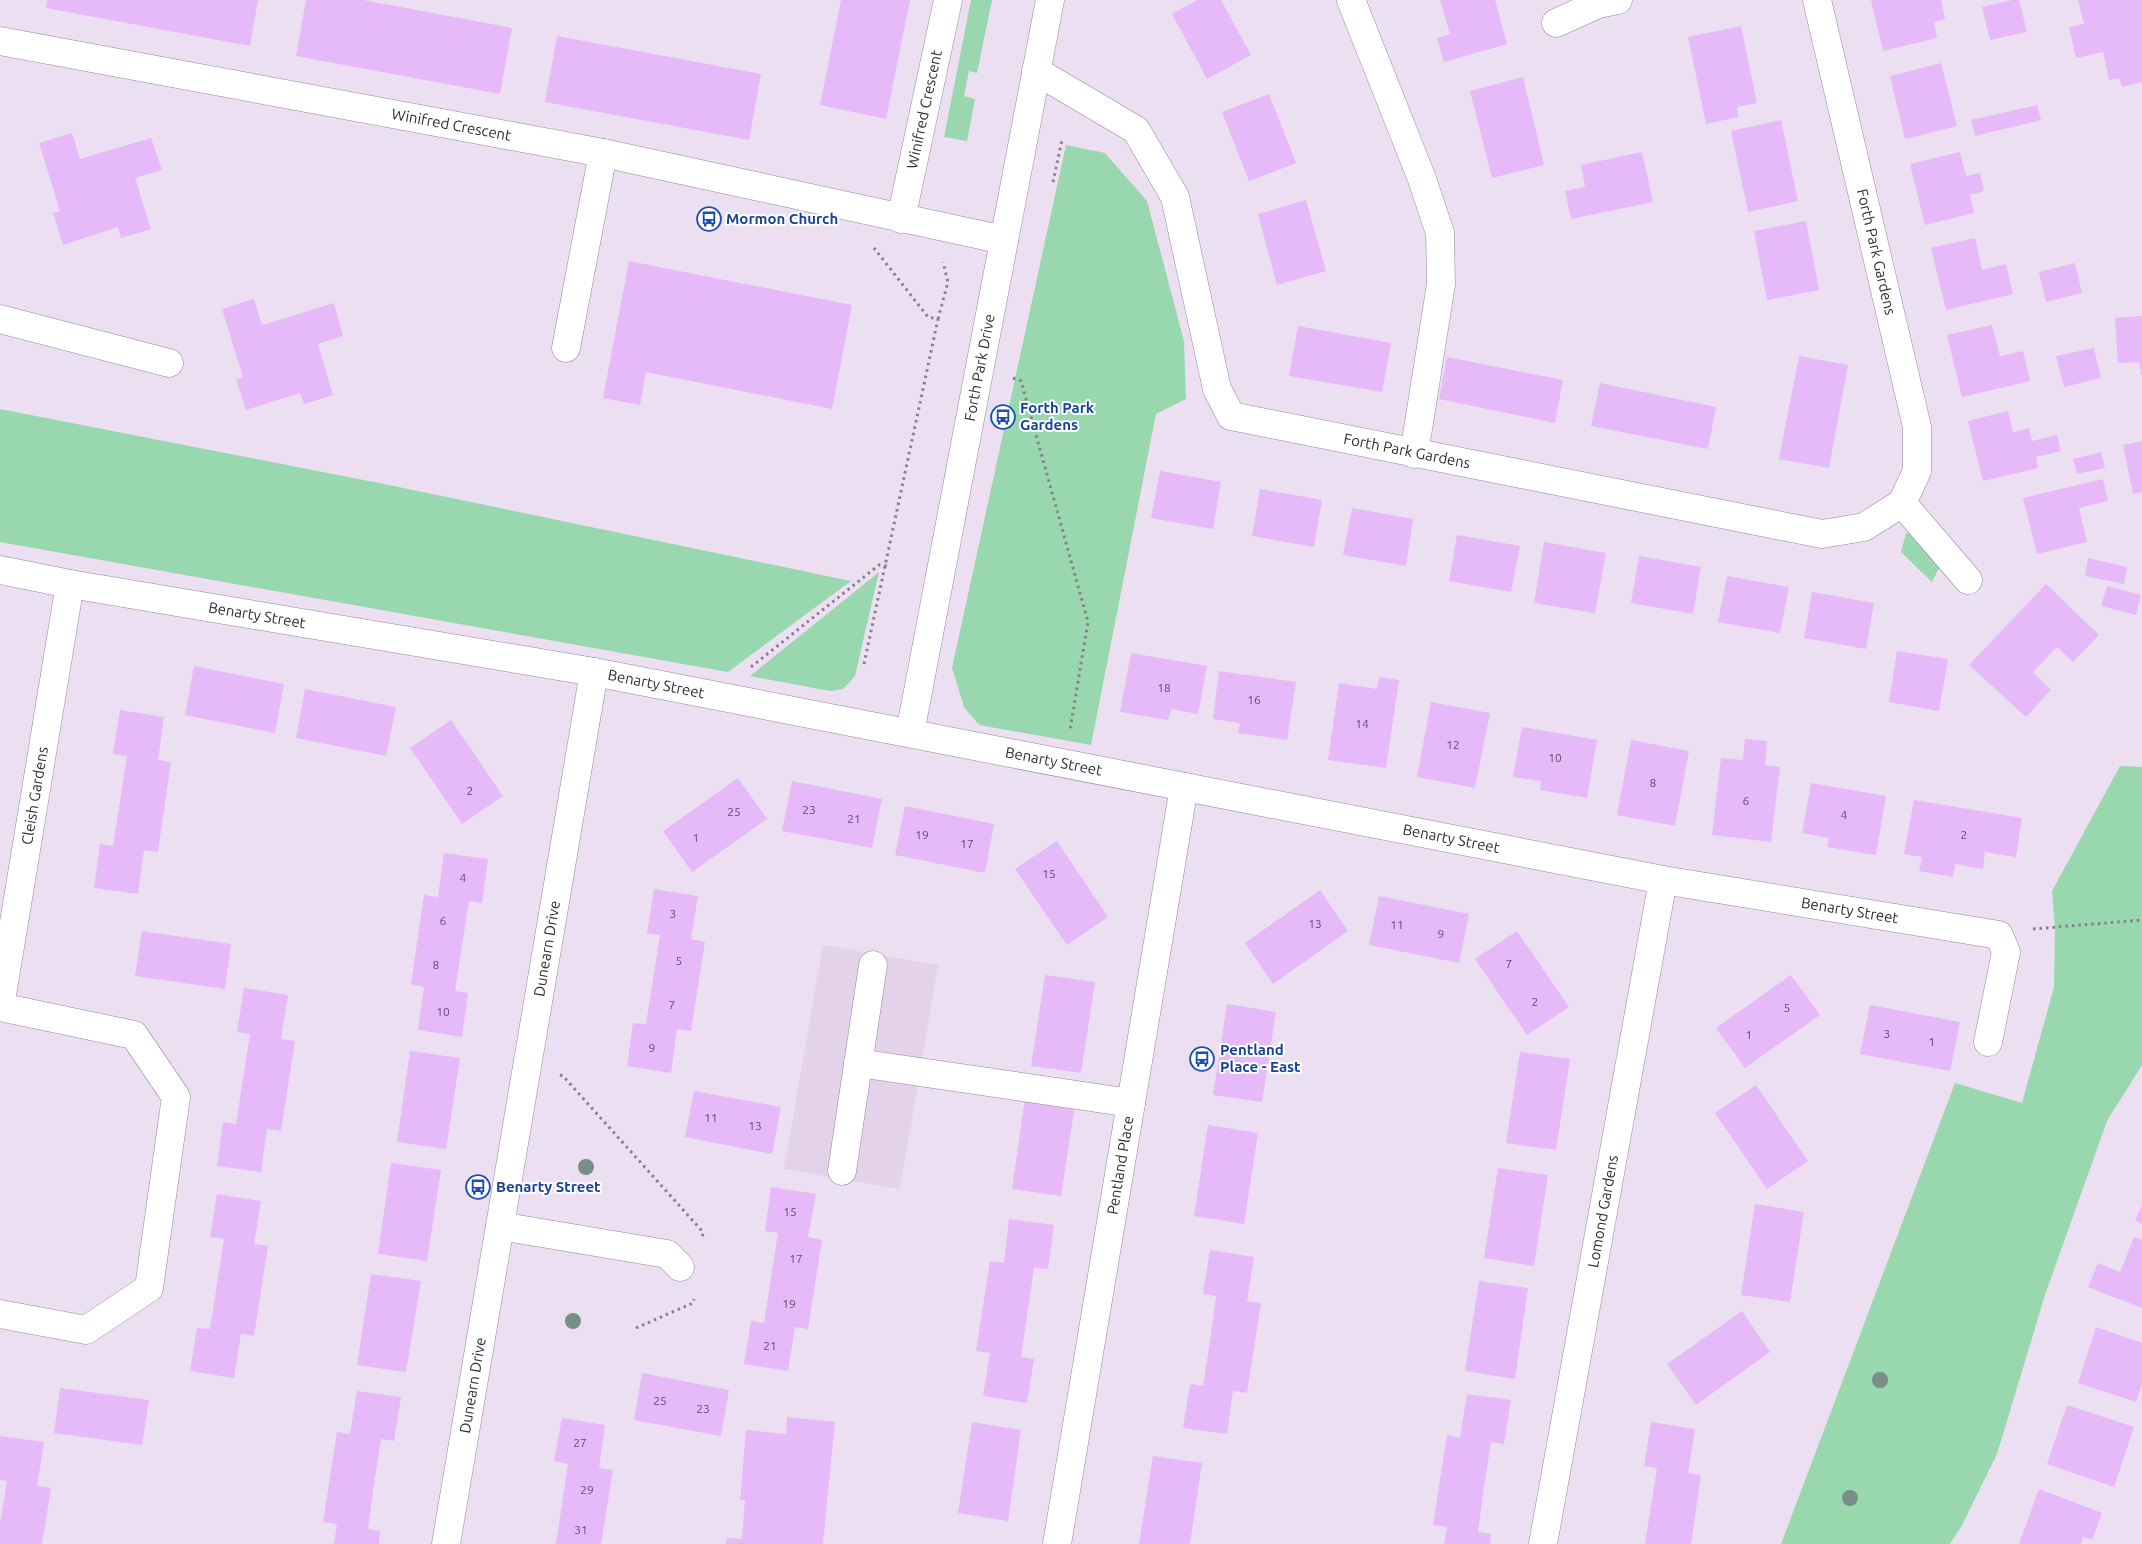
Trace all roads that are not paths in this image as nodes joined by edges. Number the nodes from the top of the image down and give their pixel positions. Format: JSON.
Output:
{"nodes":[{"id":1,"x":948,"y":0,"type":"edge"},
{"id":2,"x":1050,"y":0,"type":"edge"},
{"id":3,"x":1350,"y":0,"type":"edge"},
{"id":4,"x":1618,"y":0,"type":"edge"},
{"id":5,"x":1817,"y":0,"type":"edge"},
{"id":6,"x":1556,"y":23,"type":"dead end"},
{"id":7,"x":0,"y":41,"type":"edge"},
{"id":8,"x":1036,"y":71,"type":"junction"},
{"id":9,"x":603,"y":153,"type":"junction"},
{"id":10,"x":901,"y":219,"type":"junction"},
{"id":11,"x":1004,"y":240,"type":"junction"},
{"id":12,"x":0,"y":319,"type":"edge"},
{"id":13,"x":566,"y":348,"type":"dead end"},
{"id":14,"x":170,"y":363,"type":"dead end"},
{"id":15,"x":1414,"y":454,"type":"junction"},
{"id":16,"x":1902,"y":503,"type":"junction"},
{"id":17,"x":0,"y":570,"type":"edge"},
{"id":18,"x":1968,"y":580,"type":"dead end"},
{"id":19,"x":70,"y":584,"type":"junction"},
{"id":20,"x":594,"y":672,"type":"junction"},
{"id":21,"x":910,"y":733,"type":"junction"},
{"id":22,"x":1184,"y":787,"type":"junction"},
{"id":23,"x":1663,"y":880,"type":"junction"},
{"id":24,"x":873,"y":965,"type":"dead end"},
{"id":25,"x":0,"y":1007,"type":"edge"},
{"id":26,"x":1988,"y":1042,"type":"dead end"},
{"id":27,"x":858,"y":1063,"type":"junction"},
{"id":28,"x":1131,"y":1103,"type":"junction"},
{"id":29,"x":842,"y":1171,"type":"dead end"},
{"id":30,"x":500,"y":1226,"type":"junction"},
{"id":31,"x":680,"y":1267,"type":"dead end"},
{"id":32,"x":0,"y":1314,"type":"edge"},
{"id":33,"x":446,"y":1544,"type":"edge"},
{"id":34,"x":1057,"y":1544,"type":"edge"},
{"id":35,"x":1543,"y":1544,"type":"edge"}],
"edges":[{"from":1,"to":10,"type":"street","name":"Winifred Crescent"},
{"from":2,"to":8,"type":"street","name":"Forth Park Drive"},
{"from":3,"to":15,"type":"street"},
{"from":4,"to":6,"type":"street"},
{"from":5,"to":16,"type":"street","name":"Forth Park Gardens"},
{"from":7,"to":9,"type":"street","name":"Winifred Crescent"},
{"from":8,"to":11,"type":"street","name":"Forth Park Drive"},
{"from":8,"to":15,"type":"street","name":"Forth Park Gardens"},
{"from":9,"to":10,"type":"street","name":"Winifred Crescent"},
{"from":9,"to":13,"type":"street"},
{"from":10,"to":11,"type":"street","name":"Winifred Crescent"},
{"from":11,"to":21,"type":"street","name":"Forth Park Drive"},
{"from":12,"to":14,"type":"street"},
{"from":15,"to":16,"type":"street","name":"Forth Park Gardens"},
{"from":16,"to":18,"type":"street"},
{"from":17,"to":19,"type":"street","name":"Benarty Street"},
{"from":19,"to":20,"type":"street","name":"Benarty Street"},
{"from":19,"to":25,"type":"street","name":"Cleish Gardens"},
{"from":20,"to":21,"type":"street","name":"Benarty Street"},
{"from":20,"to":30,"type":"street","name":"Dunearn Drive"},
{"from":21,"to":22,"type":"street","name":"Benarty Street"},
{"from":22,"to":23,"type":"street","name":"Benarty Street"},
{"from":22,"to":28,"type":"street","name":"Pentland Place"},
{"from":23,"to":26,"type":"street","name":"Benarty Street"},
{"from":23,"to":35,"type":"street","name":"Lomond Gardens"},
{"from":24,"to":27,"type":"street"},
{"from":25,"to":32,"type":"street"},
{"from":27,"to":28,"type":"street"},
{"from":27,"to":29,"type":"street"},
{"from":28,"to":34,"type":"street","name":"Pentland Place"},
{"from":30,"to":31,"type":"street"},
{"from":30,"to":33,"type":"street","name":"Dunearn Drive"}]}
